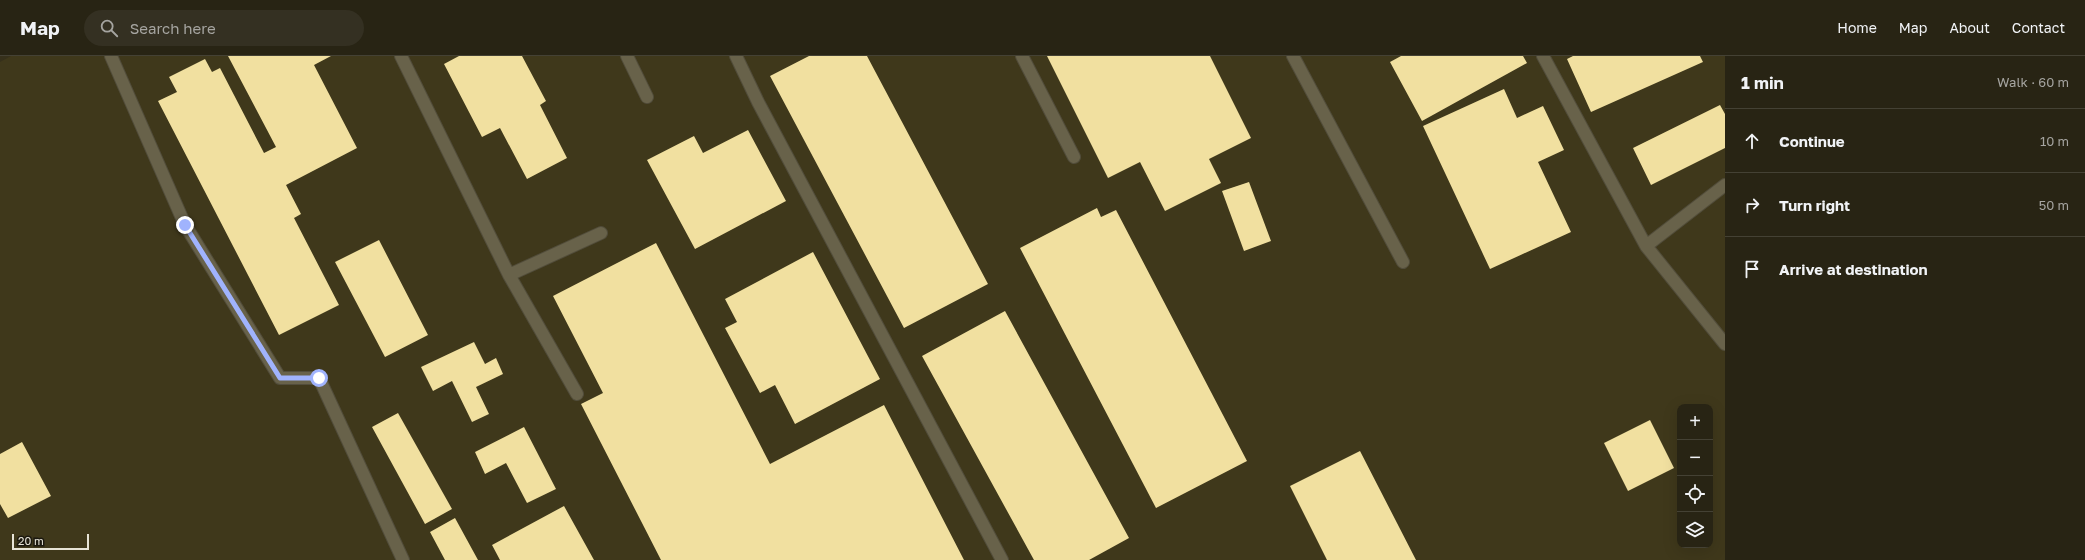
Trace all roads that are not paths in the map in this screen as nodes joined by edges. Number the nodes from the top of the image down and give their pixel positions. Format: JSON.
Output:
{"nodes":[{"id":1,"x":111,"y":56,"type":"edge"},
{"id":2,"x":402,"y":56,"type":"edge"},
{"id":3,"x":627,"y":56,"type":"edge"},
{"id":4,"x":736,"y":56,"type":"edge"},
{"id":5,"x":1022,"y":56,"type":"edge"},
{"id":6,"x":1293,"y":56,"type":"edge"},
{"id":7,"x":1543,"y":56,"type":"edge"},
{"id":8,"x":647,"y":97,"type":"dead end"},
{"id":9,"x":1074,"y":157,"type":"dead end"},
{"id":10,"x":1725,"y":185,"type":"edge"},
{"id":11,"x":601,"y":233,"type":"dead end"},
{"id":12,"x":1646,"y":246,"type":"junction"},
{"id":13,"x":1403,"y":262,"type":"dead end"},
{"id":14,"x":510,"y":275,"type":"junction"},
{"id":15,"x":1725,"y":344,"type":"edge"},
{"id":16,"x":577,"y":394,"type":"dead end"},
{"id":17,"x":403,"y":560,"type":"edge"},
{"id":18,"x":1002,"y":560,"type":"edge"}],
"edges":[{"from":1,"to":17,"type":"street"},
{"from":2,"to":14,"type":"street"},
{"from":3,"to":8,"type":"street"},
{"from":4,"to":18,"type":"street"},
{"from":5,"to":9,"type":"street"},
{"from":6,"to":13,"type":"street"},
{"from":7,"to":12,"type":"street"},
{"from":10,"to":12,"type":"street"},
{"from":11,"to":14,"type":"street"},
{"from":12,"to":15,"type":"street"},
{"from":14,"to":16,"type":"street"}]}
